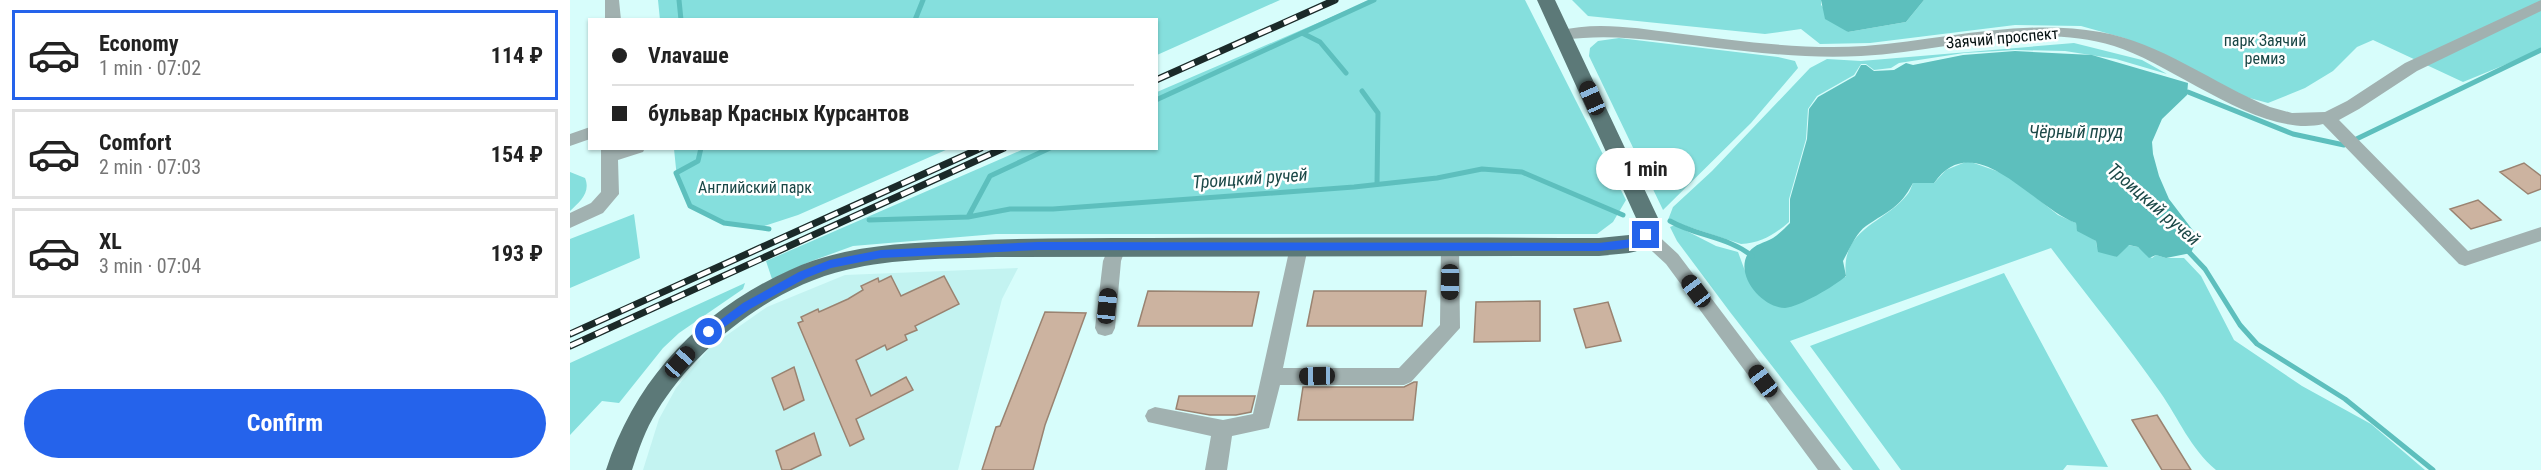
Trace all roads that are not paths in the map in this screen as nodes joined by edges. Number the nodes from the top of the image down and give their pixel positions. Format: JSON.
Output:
{"nodes":[{"id":1,"x":612,"y":0,"type":"edge"},
{"id":2,"x":1546,"y":0,"type":"edge"},
{"id":3,"x":2541,"y":5,"type":"edge"},
{"id":4,"x":613,"y":18,"type":"edge"},
{"id":5,"x":1563,"y":35,"type":"junction"},
{"id":6,"x":2327,"y":118,"type":"junction"},
{"id":7,"x":588,"y":134,"type":"edge"},
{"id":8,"x":570,"y":141,"type":"edge"},
{"id":9,"x":610,"y":152,"type":"edge"},
{"id":10,"x":570,"y":221,"type":"edge"},
{"id":11,"x":2541,"y":234,"type":"edge"},
{"id":12,"x":1646,"y":235,"type":"junction"},
{"id":13,"x":1450,"y":246,"type":"junction"},
{"id":14,"x":1118,"y":247,"type":"junction"},
{"id":15,"x":1299,"y":247,"type":"junction"},
{"id":16,"x":1105,"y":328,"type":"dead end"},
{"id":17,"x":1273,"y":377,"type":"junction"},
{"id":18,"x":1155,"y":416,"type":"dead end"},
{"id":19,"x":1223,"y":429,"type":"junction"},
{"id":20,"x":619,"y":470,"type":"edge"},
{"id":21,"x":1216,"y":470,"type":"edge"},
{"id":22,"x":1830,"y":470,"type":"edge"}],
"edges":[{"from":1,"to":4,"type":"street"},
{"from":2,"to":5,"type":"main road"},
{"from":3,"to":6,"type":"street","name":"Заячий проспект"},
{"from":5,"to":6,"type":"street","name":"Заячий проспект"},
{"from":5,"to":12,"type":"main road"},
{"from":6,"to":11,"type":"street"},
{"from":7,"to":8,"type":"street"},
{"from":9,"to":10,"type":"street"},
{"from":12,"to":13,"type":"main road"},
{"from":12,"to":22,"type":"street"},
{"from":13,"to":15,"type":"main road"},
{"from":13,"to":17,"type":"street"},
{"from":14,"to":15,"type":"main road"},
{"from":14,"to":16,"type":"street"},
{"from":14,"to":20,"type":"main road"},
{"from":15,"to":17,"type":"street"},
{"from":17,"to":19,"type":"street"},
{"from":18,"to":19,"type":"street"},
{"from":19,"to":21,"type":"street"}]}
